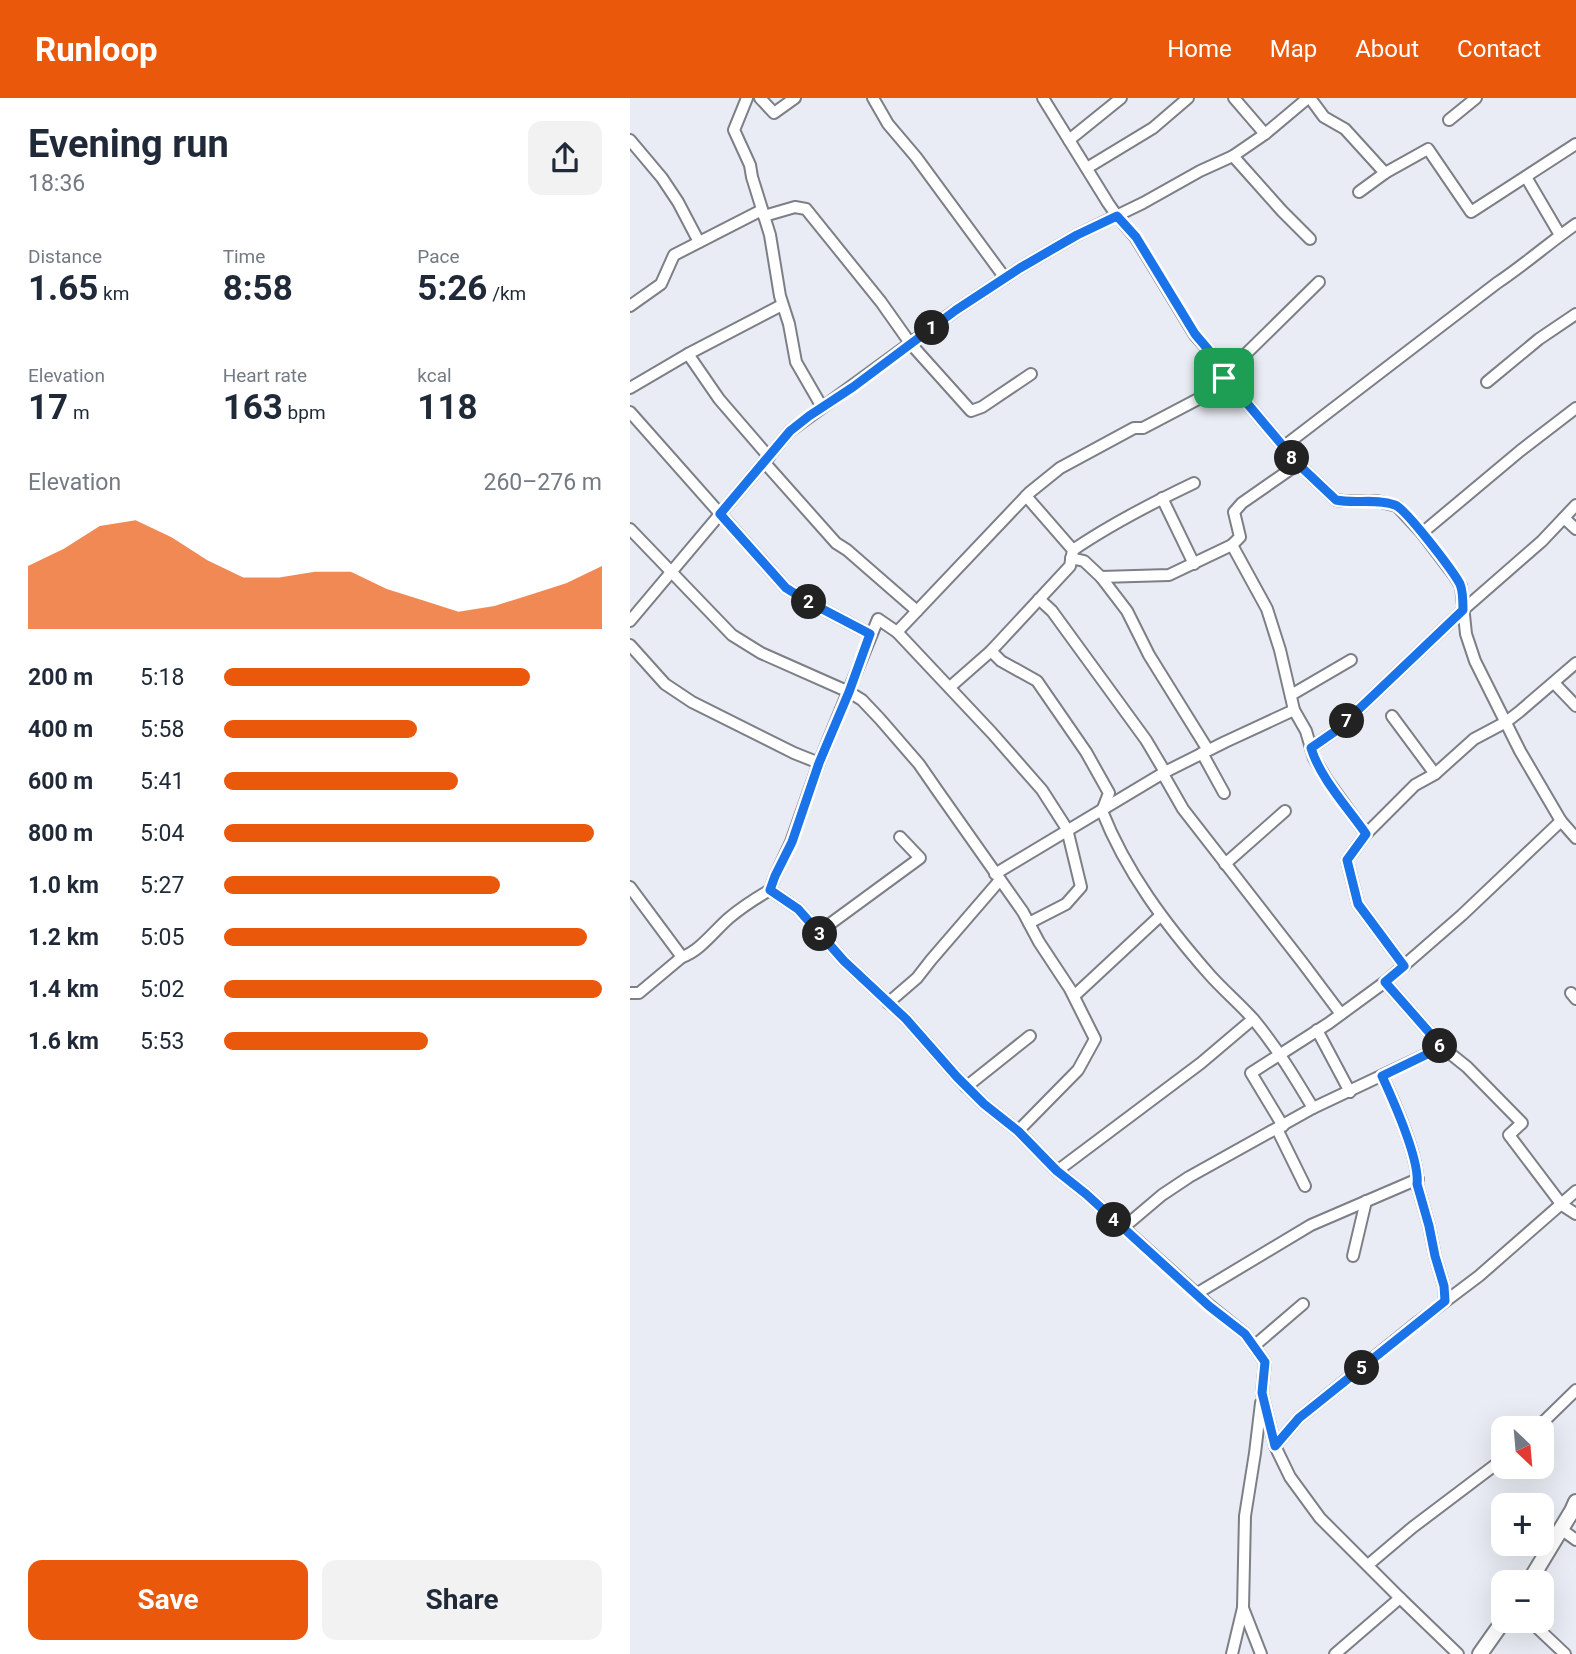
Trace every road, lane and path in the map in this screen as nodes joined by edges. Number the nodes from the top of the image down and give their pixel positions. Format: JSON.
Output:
{"nodes":[{"id":1,"x":747,"y":98,"type":"edge"},
{"id":2,"x":760,"y":98,"type":"edge"},
{"id":3,"x":795,"y":98,"type":"edge"},
{"id":4,"x":873,"y":98,"type":"edge"},
{"id":5,"x":1043,"y":98,"type":"edge"},
{"id":6,"x":1121,"y":98,"type":"edge"},
{"id":7,"x":1188,"y":98,"type":"edge"},
{"id":8,"x":1234,"y":98,"type":"edge"},
{"id":9,"x":1309,"y":98,"type":"edge"},
{"id":10,"x":1476,"y":98,"type":"edge"},
{"id":11,"x":1449,"y":120,"type":"dead end"},
{"id":12,"x":1265,"y":134,"type":"junction"},
{"id":13,"x":630,"y":140,"type":"edge"},
{"id":14,"x":1069,"y":140,"type":"junction"},
{"id":15,"x":1576,"y":144,"type":"edge"},
{"id":16,"x":1233,"y":156,"type":"junction"},
{"id":17,"x":1087,"y":168,"type":"junction"},
{"id":18,"x":1385,"y":173,"type":"junction"},
{"id":19,"x":1526,"y":177,"type":"junction"},
{"id":20,"x":1359,"y":192,"type":"dead end"},
{"id":21,"x":763,"y":213,"type":"junction"},
{"id":22,"x":1117,"y":216,"type":"junction"},
{"id":23,"x":1576,"y":225,"type":"edge"},
{"id":24,"x":1560,"y":235,"type":"junction"},
{"id":25,"x":1310,"y":239,"type":"dead end"},
{"id":26,"x":699,"y":242,"type":"junction"},
{"id":27,"x":1005,"y":278,"type":"junction"},
{"id":28,"x":1319,"y":282,"type":"dead end"},
{"id":29,"x":782,"y":305,"type":"junction"},
{"id":30,"x":630,"y":306,"type":"edge"},
{"id":31,"x":1576,"y":314,"type":"edge"},
{"id":32,"x":910,"y":343,"type":"junction"},
{"id":33,"x":688,"y":354,"type":"junction"},
{"id":34,"x":1031,"y":374,"type":"dead end"},
{"id":35,"x":1224,"y":378,"type":"junction"},
{"id":36,"x":1487,"y":382,"type":"dead end"},
{"id":37,"x":630,"y":388,"type":"edge"},
{"id":38,"x":822,"y":407,"type":"junction"},
{"id":39,"x":1576,"y":408,"type":"edge"},
{"id":40,"x":630,"y":412,"type":"edge"},
{"id":41,"x":1283,"y":447,"type":"junction"},
{"id":42,"x":766,"y":459,"type":"junction"},
{"id":43,"x":1298,"y":464,"type":"junction"},
{"id":44,"x":1194,"y":483,"type":"dead end"},
{"id":45,"x":1026,"y":496,"type":"junction"},
{"id":46,"x":1162,"y":498,"type":"junction"},
{"id":47,"x":1576,"y":505,"type":"edge"},
{"id":48,"x":720,"y":514,"type":"junction"},
{"id":49,"x":1564,"y":518,"type":"junction"},
{"id":50,"x":630,"y":528,"type":"edge"},
{"id":51,"x":1576,"y":529,"type":"edge"},
{"id":52,"x":1422,"y":533,"type":"junction"},
{"id":53,"x":1232,"y":545,"type":"junction"},
{"id":54,"x":1072,"y":554,"type":"junction"},
{"id":55,"x":1194,"y":564,"type":"junction"},
{"id":56,"x":672,"y":572,"type":"junction"},
{"id":57,"x":1101,"y":577,"type":"junction"},
{"id":58,"x":1039,"y":599,"type":"junction"},
{"id":59,"x":1463,"y":610,"type":"junction"},
{"id":60,"x":916,"y":611,"type":"junction"},
{"id":61,"x":630,"y":621,"type":"edge"},
{"id":62,"x":897,"y":632,"type":"junction"},
{"id":63,"x":870,"y":634,"type":"junction"},
{"id":64,"x":630,"y":645,"type":"edge"},
{"id":65,"x":990,"y":651,"type":"junction"},
{"id":66,"x":1351,"y":660,"type":"dead end"},
{"id":67,"x":1576,"y":663,"type":"edge"},
{"id":68,"x":1554,"y":683,"type":"junction"},
{"id":69,"x":950,"y":688,"type":"junction"},
{"id":70,"x":849,"y":692,"type":"junction"},
{"id":71,"x":1291,"y":695,"type":"junction"},
{"id":72,"x":1576,"y":706,"type":"edge"},
{"id":73,"x":1294,"y":710,"type":"junction"},
{"id":74,"x":1392,"y":716,"type":"dead end"},
{"id":75,"x":1506,"y":722,"type":"junction"},
{"id":76,"x":1311,"y":748,"type":"junction"},
{"id":77,"x":1205,"y":752,"type":"junction"},
{"id":78,"x":819,"y":763,"type":"junction"},
{"id":79,"x":1164,"y":773,"type":"junction"},
{"id":80,"x":1436,"y":774,"type":"junction"},
{"id":81,"x":1224,"y":793,"type":"dead end"},
{"id":82,"x":1101,"y":810,"type":"junction"},
{"id":83,"x":1285,"y":811,"type":"dead end"},
{"id":84,"x":1561,"y":821,"type":"junction"},
{"id":85,"x":1067,"y":830,"type":"junction"},
{"id":86,"x":1366,"y":834,"type":"junction"},
{"id":87,"x":900,"y":837,"type":"dead end"},
{"id":88,"x":1576,"y":838,"type":"edge"},
{"id":89,"x":1225,"y":864,"type":"junction"},
{"id":90,"x":997,"y":877,"type":"junction"},
{"id":91,"x":630,"y":887,"type":"edge"},
{"id":92,"x":770,"y":890,"type":"junction"},
{"id":93,"x":1160,"y":916,"type":"junction"},
{"id":94,"x":1029,"y":923,"type":"junction"},
{"id":95,"x":819,"y":932,"type":"junction"},
{"id":96,"x":682,"y":957,"type":"junction"},
{"id":97,"x":1404,"y":966,"type":"junction"},
{"id":98,"x":1385,"y":982,"type":"junction"},
{"id":99,"x":630,"y":993,"type":"edge"},
{"id":100,"x":1074,"y":996,"type":"junction"},
{"id":101,"x":888,"y":1003,"type":"junction"},
{"id":102,"x":1341,"y":1014,"type":"junction"},
{"id":103,"x":1253,"y":1019,"type":"junction"},
{"id":104,"x":1317,"y":1030,"type":"junction"},
{"id":105,"x":1030,"y":1035,"type":"dead end"},
{"id":106,"x":1442,"y":1047,"type":"junction"},
{"id":107,"x":1280,"y":1055,"type":"junction"},
{"id":108,"x":1382,"y":1076,"type":"junction"},
{"id":109,"x":966,"y":1087,"type":"junction"},
{"id":110,"x":1350,"y":1092,"type":"junction"},
{"id":111,"x":1313,"y":1108,"type":"junction"},
{"id":112,"x":1280,"y":1127,"type":"junction"},
{"id":113,"x":1018,"y":1131,"type":"junction"},
{"id":114,"x":1057,"y":1171,"type":"junction"},
{"id":115,"x":1418,"y":1179,"type":"junction"},
{"id":116,"x":1305,"y":1186,"type":"dead end"},
{"id":117,"x":1576,"y":1191,"type":"edge"},
{"id":118,"x":1366,"y":1201,"type":"junction"},
{"id":119,"x":1562,"y":1205,"type":"junction"},
{"id":120,"x":1576,"y":1214,"type":"edge"},
{"id":121,"x":1123,"y":1228,"type":"junction"},
{"id":122,"x":1353,"y":1256,"type":"dead end"},
{"id":123,"x":1196,"y":1294,"type":"junction"},
{"id":124,"x":1445,"y":1301,"type":"junction"},
{"id":125,"x":1303,"y":1304,"type":"dead end"},
{"id":126,"x":1254,"y":1346,"type":"junction"},
{"id":127,"x":1576,"y":1390,"type":"edge"},
{"id":128,"x":1262,"y":1393,"type":"junction"},
{"id":129,"x":1549,"y":1416,"type":"edge"},
{"id":130,"x":1275,"y":1446,"type":"junction"},
{"id":131,"x":1491,"y":1468,"type":"edge"},
{"id":132,"x":1576,"y":1502,"type":"edge"},
{"id":133,"x":1561,"y":1530,"type":"junction"},
{"id":134,"x":1576,"y":1540,"type":"edge"},
{"id":135,"x":1368,"y":1565,"type":"junction"},
{"id":136,"x":1536,"y":1570,"type":"edge"},
{"id":137,"x":1400,"y":1598,"type":"junction"},
{"id":138,"x":1243,"y":1608,"type":"junction"},
{"id":139,"x":1495,"y":1633,"type":"edge"},
{"id":140,"x":1543,"y":1633,"type":"edge"},
{"id":141,"x":1231,"y":1654,"type":"edge"},
{"id":142,"x":1261,"y":1654,"type":"edge"},
{"id":143,"x":1335,"y":1654,"type":"edge"},
{"id":144,"x":1458,"y":1654,"type":"edge"},
{"id":145,"x":1480,"y":1654,"type":"edge"},
{"id":146,"x":1565,"y":1654,"type":"edge"}],
"edges":[{"from":1,"to":21,"type":"street"},
{"from":2,"to":3,"type":"street"},
{"from":4,"to":27,"type":"street"},
{"from":5,"to":14,"type":"street"},
{"from":6,"to":14,"type":"street"},
{"from":7,"to":17,"type":"street"},
{"from":8,"to":12,"type":"street"},
{"from":9,"to":12,"type":"street"},
{"from":9,"to":18,"type":"street"},
{"from":10,"to":11,"type":"street"},
{"from":12,"to":16,"type":"street"},
{"from":13,"to":26,"type":"street"},
{"from":14,"to":17,"type":"street"},
{"from":15,"to":19,"type":"street"},
{"from":16,"to":22,"type":"street"},
{"from":16,"to":25,"type":"street"},
{"from":17,"to":22,"type":"street"},
{"from":18,"to":19,"type":"street"},
{"from":18,"to":20,"type":"street"},
{"from":19,"to":24,"type":"street"},
{"from":21,"to":26,"type":"street"},
{"from":21,"to":29,"type":"street"},
{"from":21,"to":32,"type":"street"},
{"from":22,"to":27,"type":"street"},
{"from":22,"to":35,"type":"street"},
{"from":23,"to":24,"type":"street"},
{"from":24,"to":41,"type":"street"},
{"from":26,"to":30,"type":"street"},
{"from":27,"to":32,"type":"street"},
{"from":28,"to":35,"type":"street"},
{"from":29,"to":33,"type":"street"},
{"from":29,"to":38,"type":"street"},
{"from":31,"to":36,"type":"street"},
{"from":32,"to":34,"type":"street"},
{"from":32,"to":38,"type":"street"},
{"from":33,"to":37,"type":"street"},
{"from":33,"to":42,"type":"street"},
{"from":35,"to":41,"type":"street"},
{"from":35,"to":45,"type":"street"},
{"from":38,"to":42,"type":"street"},
{"from":39,"to":52,"type":"street"},
{"from":40,"to":48,"type":"street"},
{"from":41,"to":43,"type":"street"},
{"from":42,"to":48,"type":"street"},
{"from":42,"to":60,"type":"street"},
{"from":43,"to":52,"type":"street"},
{"from":43,"to":53,"type":"street"},
{"from":44,"to":46,"type":"street"},
{"from":45,"to":54,"type":"street"},
{"from":45,"to":60,"type":"street"},
{"from":46,"to":54,"type":"street"},
{"from":46,"to":55,"type":"street"},
{"from":47,"to":49,"type":"street"},
{"from":48,"to":56,"type":"street"},
{"from":48,"to":63,"type":"street"},
{"from":49,"to":51,"type":"street"},
{"from":49,"to":59,"type":"street"},
{"from":50,"to":56,"type":"street"},
{"from":52,"to":59,"type":"street"},
{"from":53,"to":55,"type":"street"},
{"from":53,"to":71,"type":"street"},
{"from":54,"to":57,"type":"street"},
{"from":54,"to":58,"type":"street"},
{"from":55,"to":57,"type":"street"},
{"from":56,"to":61,"type":"street"},
{"from":56,"to":70,"type":"street"},
{"from":57,"to":77,"type":"street"},
{"from":58,"to":65,"type":"street"},
{"from":58,"to":79,"type":"street"},
{"from":59,"to":75,"type":"street"},
{"from":59,"to":76,"type":"street"},
{"from":60,"to":62,"type":"street"},
{"from":62,"to":63,"type":"street"},
{"from":62,"to":69,"type":"street"},
{"from":63,"to":70,"type":"street"},
{"from":64,"to":78,"type":"street"},
{"from":65,"to":69,"type":"street"},
{"from":65,"to":82,"type":"street"},
{"from":66,"to":71,"type":"street"},
{"from":67,"to":68,"type":"street"},
{"from":68,"to":72,"type":"street"},
{"from":68,"to":75,"type":"street"},
{"from":69,"to":85,"type":"street"},
{"from":70,"to":78,"type":"street"},
{"from":70,"to":90,"type":"street"},
{"from":71,"to":73,"type":"street"},
{"from":73,"to":76,"type":"street"},
{"from":73,"to":77,"type":"street"},
{"from":74,"to":80,"type":"street"},
{"from":75,"to":80,"type":"street"},
{"from":75,"to":84,"type":"street"},
{"from":76,"to":86,"type":"street"},
{"from":77,"to":79,"type":"street"},
{"from":77,"to":81,"type":"street"},
{"from":78,"to":92,"type":"street"},
{"from":79,"to":82,"type":"street"},
{"from":79,"to":89,"type":"street"},
{"from":80,"to":86,"type":"street"},
{"from":82,"to":85,"type":"street"},
{"from":82,"to":93,"type":"street"},
{"from":83,"to":89,"type":"street"},
{"from":84,"to":88,"type":"street"},
{"from":84,"to":97,"type":"street"},
{"from":85,"to":90,"type":"street"},
{"from":85,"to":94,"type":"street"},
{"from":86,"to":97,"type":"street"},
{"from":87,"to":95,"type":"street"},
{"from":89,"to":102,"type":"street"},
{"from":90,"to":94,"type":"street"},
{"from":90,"to":101,"type":"street"},
{"from":91,"to":96,"type":"street"},
{"from":92,"to":95,"type":"street"},
{"from":92,"to":96,"type":"street"},
{"from":93,"to":100,"type":"street"},
{"from":93,"to":103,"type":"street"},
{"from":94,"to":100,"type":"street"},
{"from":95,"to":101,"type":"street"},
{"from":96,"to":99,"type":"street"},
{"from":97,"to":98,"type":"street"},
{"from":98,"to":102,"type":"street"},
{"from":98,"to":106,"type":"street"},
{"from":100,"to":113,"type":"street"},
{"from":101,"to":109,"type":"street"},
{"from":102,"to":104,"type":"street"},
{"from":103,"to":107,"type":"street"},
{"from":103,"to":114,"type":"street"},
{"from":104,"to":107,"type":"street"},
{"from":104,"to":110,"type":"street"},
{"from":105,"to":109,"type":"street"},
{"from":106,"to":108,"type":"street"},
{"from":106,"to":119,"type":"street"},
{"from":107,"to":111,"type":"street"},
{"from":107,"to":112,"type":"street"},
{"from":108,"to":110,"type":"street"},
{"from":108,"to":115,"type":"street"},
{"from":109,"to":113,"type":"street"},
{"from":110,"to":111,"type":"street"},
{"from":111,"to":112,"type":"street"},
{"from":112,"to":116,"type":"street"},
{"from":112,"to":121,"type":"street"},
{"from":113,"to":114,"type":"street"},
{"from":114,"to":121,"type":"street"},
{"from":115,"to":118,"type":"street"},
{"from":115,"to":124,"type":"street"},
{"from":117,"to":119,"type":"street"},
{"from":118,"to":122,"type":"street"},
{"from":118,"to":123,"type":"street"},
{"from":119,"to":120,"type":"street"},
{"from":119,"to":124,"type":"street"},
{"from":121,"to":123,"type":"street"},
{"from":123,"to":126,"type":"street"},
{"from":124,"to":130,"type":"street"},
{"from":125,"to":126,"type":"street"},
{"from":126,"to":128,"type":"street"},
{"from":127,"to":129,"type":"street"},
{"from":128,"to":130,"type":"street"},
{"from":128,"to":138,"type":"street"},
{"from":130,"to":135,"type":"street"},
{"from":131,"to":135,"type":"street"},
{"from":132,"to":133,"type":"street"},
{"from":133,"to":134,"type":"street"},
{"from":133,"to":136,"type":"street"},
{"from":135,"to":137,"type":"street"},
{"from":137,"to":143,"type":"street"},
{"from":137,"to":144,"type":"street"},
{"from":138,"to":141,"type":"street"},
{"from":138,"to":142,"type":"street"},
{"from":139,"to":145,"type":"street"},
{"from":140,"to":146,"type":"street"}]}
